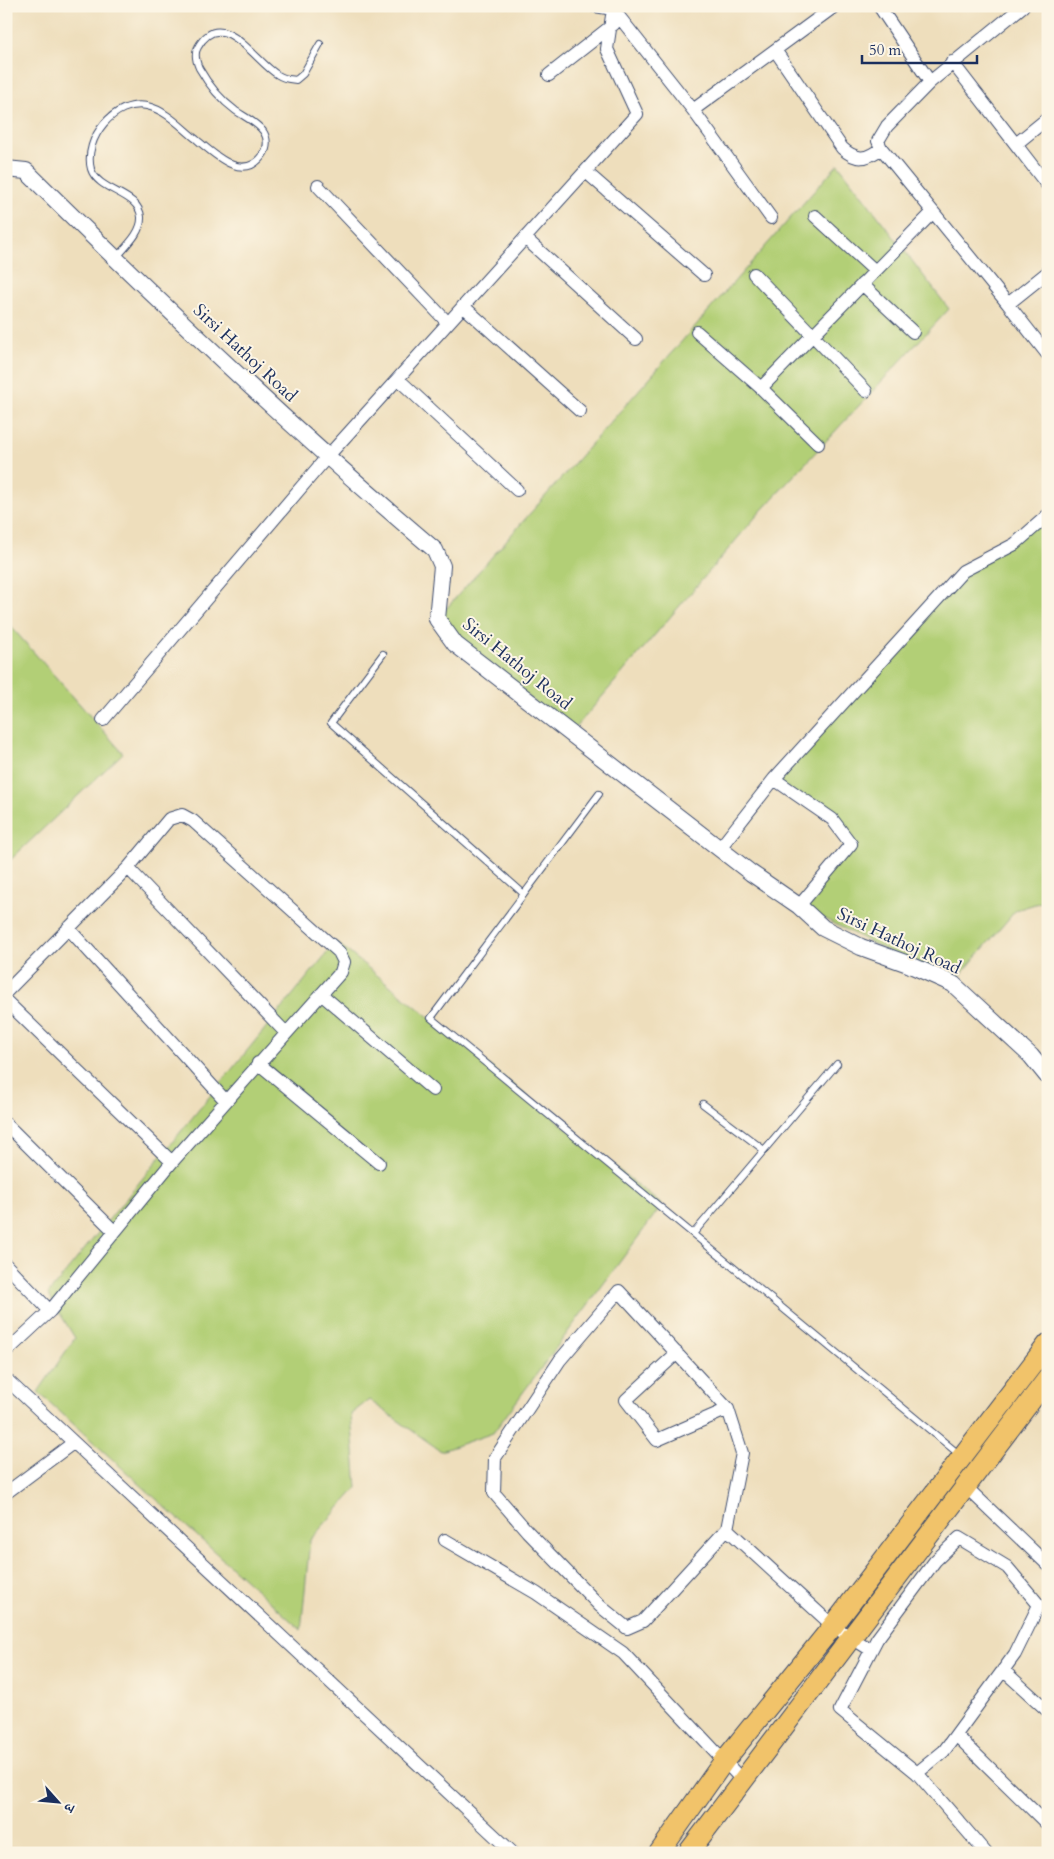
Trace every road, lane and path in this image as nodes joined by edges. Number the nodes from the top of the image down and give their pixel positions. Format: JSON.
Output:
{"nodes":[{"id":1,"x":596,"y":6,"type":"edge"},
{"id":2,"x":835,"y":6,"type":"edge"},
{"id":3,"x":879,"y":6,"type":"edge"},
{"id":4,"x":1023,"y":6,"type":"edge"},
{"id":5,"x":615,"y":7,"type":"edge"},
{"id":6,"x":616,"y":22,"type":"junction"},
{"id":7,"x":320,"y":44,"type":"dead end"},
{"id":8,"x":775,"y":50,"type":"junction"},
{"id":9,"x":952,"y":62,"type":"junction"},
{"id":10,"x":549,"y":75,"type":"dead end"},
{"id":11,"x":930,"y":82,"type":"junction"},
{"id":12,"x":693,"y":110,"type":"junction"},
{"id":13,"x":1048,"y":118,"type":"edge"},
{"id":14,"x":1016,"y":144,"type":"junction"},
{"id":15,"x":881,"y":148,"type":"junction"},
{"id":16,"x":6,"y":170,"type":"edge"},
{"id":17,"x":586,"y":172,"type":"junction"},
{"id":18,"x":318,"y":186,"type":"dead end"},
{"id":19,"x":1048,"y":186,"type":"edge"},
{"id":20,"x":933,"y":212,"type":"junction"},
{"id":21,"x":815,"y":216,"type":"dead end"},
{"id":22,"x":771,"y":218,"type":"dead end"},
{"id":23,"x":525,"y":238,"type":"junction"},
{"id":24,"x":115,"y":258,"type":"junction"},
{"id":25,"x":875,"y":271,"type":"junction"},
{"id":26,"x":1048,"y":272,"type":"edge"},
{"id":27,"x":754,"y":274,"type":"dead end"},
{"id":28,"x":704,"y":275,"type":"dead end"},
{"id":29,"x":862,"y":284,"type":"junction"},
{"id":30,"x":1008,"y":304,"type":"junction"},
{"id":31,"x":463,"y":306,"type":"junction"},
{"id":32,"x":448,"y":323,"type":"junction"},
{"id":33,"x":697,"y":332,"type":"dead end"},
{"id":34,"x":913,"y":332,"type":"dead end"},
{"id":35,"x":812,"y":334,"type":"junction"},
{"id":36,"x":636,"y":339,"type":"dead end"},
{"id":37,"x":1048,"y":355,"type":"edge"},
{"id":38,"x":398,"y":379,"type":"junction"},
{"id":39,"x":761,"y":388,"type":"junction"},
{"id":40,"x":866,"y":391,"type":"dead end"},
{"id":41,"x":580,"y":411,"type":"dead end"},
{"id":42,"x":818,"y":444,"type":"dead end"},
{"id":43,"x":327,"y":457,"type":"junction"},
{"id":44,"x":517,"y":490,"type":"dead end"},
{"id":45,"x":1047,"y":516,"type":"edge"},
{"id":46,"x":383,"y":654,"type":"dead end"},
{"id":47,"x":104,"y":720,"type":"dead end"},
{"id":48,"x":774,"y":780,"type":"junction"},
{"id":49,"x":599,"y":794,"type":"dead end"},
{"id":50,"x":720,"y":848,"type":"junction"},
{"id":51,"x":128,"y":868,"type":"junction"},
{"id":52,"x":524,"y":894,"type":"junction"},
{"id":53,"x":799,"y":906,"type":"junction"},
{"id":54,"x":68,"y":928,"type":"junction"},
{"id":55,"x":6,"y":992,"type":"edge"},
{"id":56,"x":320,"y":994,"type":"junction"},
{"id":57,"x":6,"y":1001,"type":"edge"},
{"id":58,"x":286,"y":1033,"type":"junction"},
{"id":59,"x":258,"y":1063,"type":"junction"},
{"id":60,"x":837,"y":1064,"type":"dead end"},
{"id":61,"x":1048,"y":1077,"type":"edge"},
{"id":62,"x":433,"y":1090,"type":"dead end"},
{"id":63,"x":225,"y":1100,"type":"junction"},
{"id":64,"x":703,"y":1104,"type":"dead end"},
{"id":65,"x":6,"y":1124,"type":"edge"},
{"id":66,"x":764,"y":1150,"type":"junction"},
{"id":67,"x":172,"y":1162,"type":"junction"},
{"id":68,"x":379,"y":1163,"type":"dead end"},
{"id":69,"x":114,"y":1231,"type":"junction"},
{"id":70,"x":693,"y":1234,"type":"junction"},
{"id":71,"x":6,"y":1265,"type":"edge"},
{"id":72,"x":50,"y":1311,"type":"junction"},
{"id":73,"x":1048,"y":1344,"type":"edge"},
{"id":74,"x":6,"y":1352,"type":"edge"},
{"id":75,"x":678,"y":1353,"type":"junction"},
{"id":76,"x":1048,"y":1378,"type":"edge"},
{"id":77,"x":6,"y":1380,"type":"edge"},
{"id":78,"x":728,"y":1408,"type":"junction"},
{"id":79,"x":73,"y":1443,"type":"junction"},
{"id":80,"x":970,"y":1462,"type":"junction"},
{"id":81,"x":965,"y":1486,"type":"junction"},
{"id":82,"x":6,"y":1493,"type":"edge"},
{"id":83,"x":728,"y":1529,"type":"junction"},
{"id":84,"x":445,"y":1540,"type":"dead end"},
{"id":85,"x":1048,"y":1565,"type":"edge"},
{"id":86,"x":833,"y":1626,"type":"junction"},
{"id":87,"x":850,"y":1638,"type":"junction"},
{"id":88,"x":871,"y":1650,"type":"junction"},
{"id":89,"x":1003,"y":1670,"type":"junction"},
{"id":90,"x":1048,"y":1711,"type":"edge"},
{"id":91,"x":956,"y":1735,"type":"junction"},
{"id":92,"x":724,"y":1760,"type":"junction"},
{"id":93,"x":917,"y":1772,"type":"junction"},
{"id":94,"x":743,"y":1781,"type":"junction"},
{"id":95,"x":1048,"y":1825,"type":"edge"},
{"id":96,"x":513,"y":1853,"type":"edge"},
{"id":97,"x":658,"y":1853,"type":"edge"},
{"id":98,"x":688,"y":1853,"type":"edge"},
{"id":99,"x":986,"y":1853,"type":"edge"}],
"edges":[{"from":1,"to":5,"type":"street"},
{"from":2,"to":8,"type":"street"},
{"from":3,"to":11,"type":"street"},
{"from":4,"to":9,"type":"street"},
{"from":5,"to":6,"type":"street"},
{"from":6,"to":10,"type":"street"},
{"from":6,"to":12,"type":"street"},
{"from":6,"to":17,"type":"street"},
{"from":7,"to":24,"type":"lane"},
{"from":8,"to":12,"type":"street"},
{"from":8,"to":15,"type":"street"},
{"from":9,"to":11,"type":"street"},
{"from":9,"to":14,"type":"street"},
{"from":11,"to":15,"type":"street"},
{"from":12,"to":22,"type":"street"},
{"from":13,"to":14,"type":"street"},
{"from":14,"to":19,"type":"street"},
{"from":15,"to":20,"type":"street"},
{"from":16,"to":24,"type":"street","name":"Sirsi Hathoj Road"},
{"from":17,"to":23,"type":"street"},
{"from":17,"to":28,"type":"street"},
{"from":18,"to":32,"type":"street"},
{"from":20,"to":25,"type":"street"},
{"from":20,"to":30,"type":"street"},
{"from":21,"to":25,"type":"street"},
{"from":23,"to":31,"type":"street"},
{"from":23,"to":36,"type":"street"},
{"from":24,"to":43,"type":"street","name":"Sirsi Hathoj Road"},
{"from":25,"to":29,"type":"street"},
{"from":26,"to":30,"type":"street"},
{"from":27,"to":35,"type":"street"},
{"from":29,"to":34,"type":"street"},
{"from":29,"to":35,"type":"street"},
{"from":30,"to":37,"type":"street"},
{"from":31,"to":32,"type":"street"},
{"from":31,"to":41,"type":"street"},
{"from":32,"to":38,"type":"street"},
{"from":33,"to":39,"type":"street"},
{"from":35,"to":39,"type":"street"},
{"from":35,"to":40,"type":"street"},
{"from":38,"to":43,"type":"street"},
{"from":38,"to":44,"type":"street"},
{"from":39,"to":42,"type":"street"},
{"from":43,"to":47,"type":"street"},
{"from":43,"to":50,"type":"street","name":"Sirsi Hathoj Road"},
{"from":45,"to":48,"type":"street"},
{"from":46,"to":52,"type":"lane"},
{"from":48,"to":50,"type":"street"},
{"from":48,"to":53,"type":"street"},
{"from":49,"to":52,"type":"lane"},
{"from":50,"to":53,"type":"street","name":"Sirsi Hathoj Road"},
{"from":51,"to":54,"type":"street"},
{"from":51,"to":56,"type":"street"},
{"from":51,"to":58,"type":"street"},
{"from":52,"to":70,"type":"lane"},
{"from":53,"to":61,"type":"street","name":"Sirsi Hathoj Road"},
{"from":54,"to":55,"type":"street"},
{"from":54,"to":63,"type":"street"},
{"from":56,"to":58,"type":"street"},
{"from":56,"to":62,"type":"street"},
{"from":57,"to":67,"type":"street"},
{"from":58,"to":59,"type":"street"},
{"from":59,"to":63,"type":"street"},
{"from":59,"to":68,"type":"street"},
{"from":60,"to":66,"type":"lane"},
{"from":63,"to":67,"type":"street"},
{"from":64,"to":66,"type":"lane"},
{"from":65,"to":69,"type":"street"},
{"from":66,"to":70,"type":"lane"},
{"from":67,"to":69,"type":"street"},
{"from":69,"to":72,"type":"street"},
{"from":70,"to":80,"type":"lane"},
{"from":71,"to":72,"type":"street"},
{"from":72,"to":74,"type":"street"},
{"from":73,"to":80,"type":"main road"},
{"from":75,"to":78,"type":"street"},
{"from":75,"to":78,"type":"street"},
{"from":75,"to":83,"type":"street"},
{"from":76,"to":80,"type":"main road"},
{"from":77,"to":79,"type":"street"},
{"from":78,"to":83,"type":"street"},
{"from":79,"to":82,"type":"street"},
{"from":79,"to":96,"type":"street"},
{"from":80,"to":81,"type":"main road"},
{"from":80,"to":86,"type":"main road"},
{"from":81,"to":85,"type":"street"},
{"from":81,"to":87,"type":"main road"},
{"from":83,"to":86,"type":"street"},
{"from":84,"to":92,"type":"street"},
{"from":86,"to":87,"type":"street"},
{"from":86,"to":92,"type":"main road"},
{"from":87,"to":88,"type":"street"},
{"from":87,"to":94,"type":"main road"},
{"from":88,"to":89,"type":"street"},
{"from":88,"to":93,"type":"street"},
{"from":89,"to":90,"type":"street"},
{"from":89,"to":91,"type":"street"},
{"from":91,"to":93,"type":"street"},
{"from":91,"to":95,"type":"street"},
{"from":92,"to":94,"type":"street"},
{"from":92,"to":97,"type":"main road"},
{"from":93,"to":99,"type":"street"},
{"from":94,"to":98,"type":"main road"}]}
